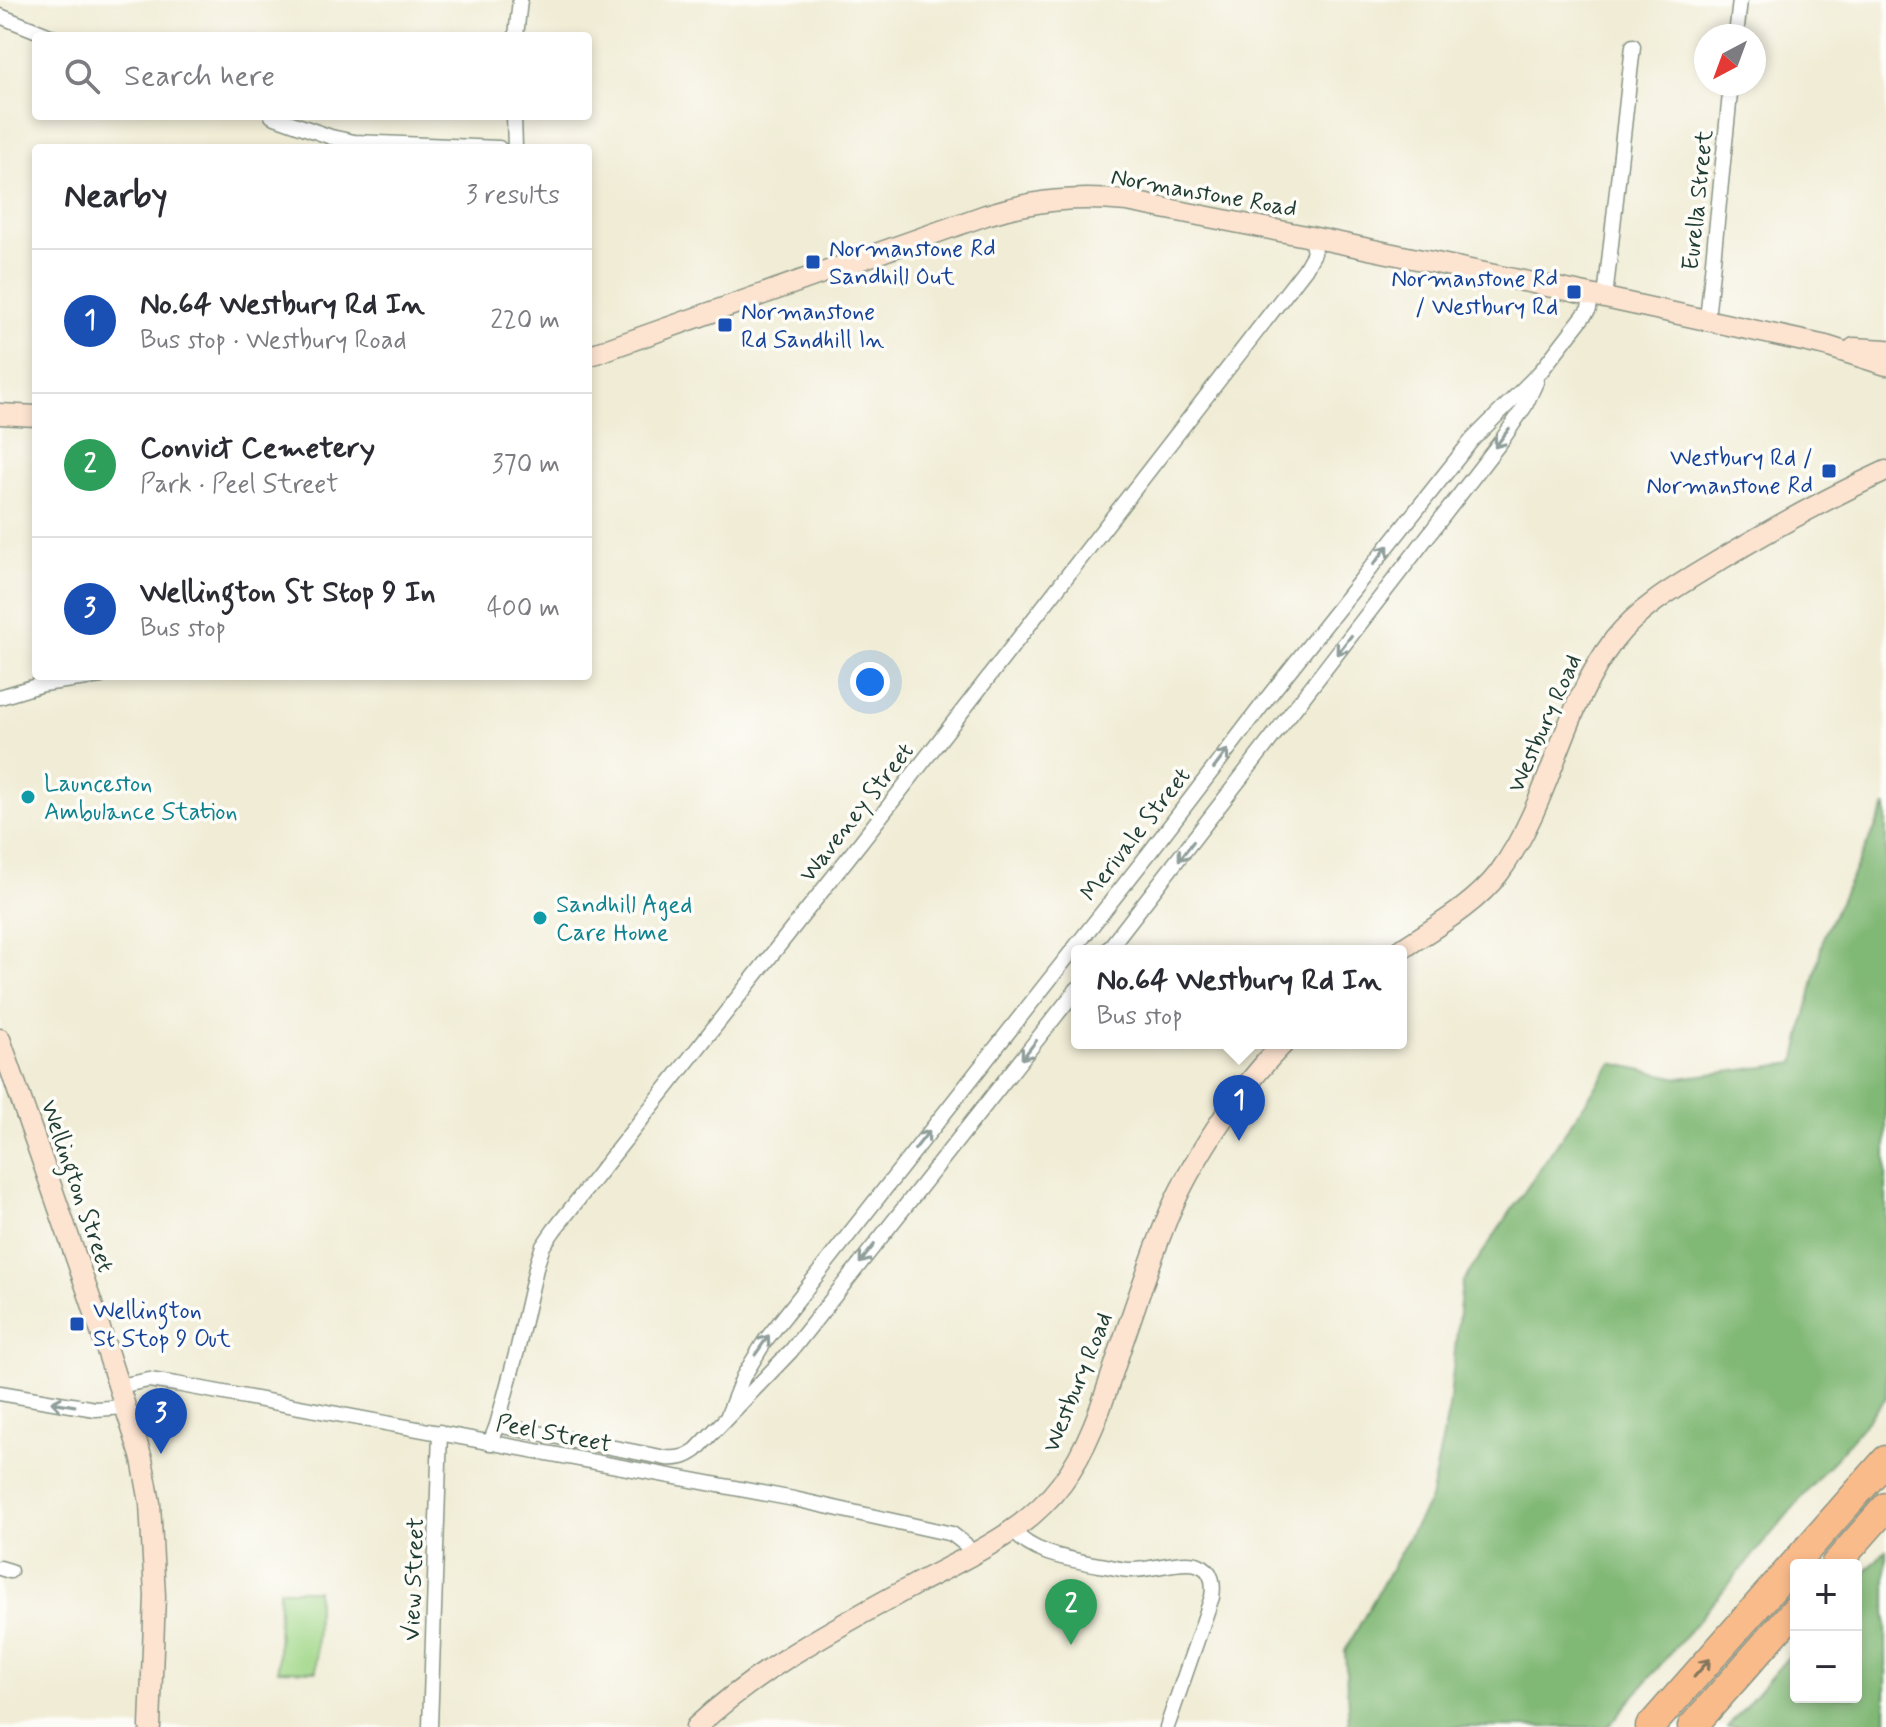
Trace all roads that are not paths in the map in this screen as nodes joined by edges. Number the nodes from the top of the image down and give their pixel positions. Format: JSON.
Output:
{"nodes":[{"id":1,"x":520,"y":0,"type":"edge"},
{"id":2,"x":1740,"y":0,"type":"edge"},
{"id":3,"x":0,"y":16,"type":"edge"},
{"id":4,"x":1737,"y":24,"type":"edge"},
{"id":5,"x":40,"y":32,"type":"edge"},
{"id":6,"x":516,"y":32,"type":"edge"},
{"id":7,"x":1633,"y":46,"type":"dead end"},
{"id":8,"x":1730,"y":96,"type":"edge"},
{"id":9,"x":283,"y":120,"type":"edge"},
{"id":10,"x":514,"y":120,"type":"edge"},
{"id":11,"x":402,"y":144,"type":"edge"},
{"id":12,"x":515,"y":144,"type":"edge"},
{"id":13,"x":1311,"y":237,"type":"junction"},
{"id":14,"x":1598,"y":296,"type":"junction"},
{"id":15,"x":1707,"y":320,"type":"junction"},
{"id":16,"x":1826,"y":346,"type":"junction"},
{"id":17,"x":1886,"y":350,"type":"edge"},
{"id":18,"x":592,"y":355,"type":"edge"},
{"id":19,"x":1886,"y":365,"type":"edge"},
{"id":20,"x":1541,"y":371,"type":"junction"},
{"id":21,"x":0,"y":414,"type":"edge"},
{"id":22,"x":32,"y":416,"type":"edge"},
{"id":23,"x":1886,"y":471,"type":"edge"},
{"id":24,"x":72,"y":680,"type":"edge"},
{"id":25,"x":0,"y":697,"type":"edge"},
{"id":26,"x":1077,"y":945,"type":"edge"},
{"id":27,"x":1112,"y":945,"type":"edge"},
{"id":28,"x":1407,"y":946,"type":"edge"},
{"id":29,"x":1071,"y":952,"type":"edge"},
{"id":30,"x":1071,"y":997,"type":"edge"},
{"id":31,"x":0,"y":1039,"type":"edge"},
{"id":32,"x":1279,"y":1049,"type":"edge"},
{"id":33,"x":119,"y":1386,"type":"junction"},
{"id":34,"x":0,"y":1393,"type":"edge"},
{"id":35,"x":126,"y":1407,"type":"junction"},
{"id":36,"x":728,"y":1415,"type":"junction"},
{"id":37,"x":497,"y":1425,"type":"junction"},
{"id":38,"x":440,"y":1432,"type":"junction"},
{"id":39,"x":490,"y":1443,"type":"junction"},
{"id":40,"x":1886,"y":1460,"type":"edge"},
{"id":41,"x":1886,"y":1507,"type":"edge"},
{"id":42,"x":1013,"y":1531,"type":"junction"},
{"id":43,"x":972,"y":1554,"type":"junction"},
{"id":44,"x":1840,"y":1559,"type":"edge"},
{"id":45,"x":1790,"y":1616,"type":"edge"},
{"id":46,"x":150,"y":1727,"type":"edge"},
{"id":47,"x":430,"y":1727,"type":"edge"},
{"id":48,"x":696,"y":1727,"type":"edge"},
{"id":49,"x":1167,"y":1727,"type":"edge"},
{"id":50,"x":1650,"y":1727,"type":"edge"},
{"id":51,"x":1692,"y":1727,"type":"edge"}],
"edges":[{"from":1,"to":6,"type":"street"},
{"from":2,"to":4,"type":"street"},
{"from":3,"to":5,"type":"street"},
{"from":7,"to":14,"type":"street"},
{"from":8,"to":15,"type":"street","name":"Eurella Street"},
{"from":9,"to":11,"type":"street"},
{"from":10,"to":12,"type":"street"},
{"from":13,"to":14,"type":"main road","name":"Normanstone Road"},
{"from":13,"to":18,"type":"main road","name":"Normanstone Road"},
{"from":13,"to":37,"type":"street","name":"Waveney Street"},
{"from":14,"to":15,"type":"main road","name":"Normanstone Road"},
{"from":14,"to":20,"type":"street","name":"Merivale Street"},
{"from":15,"to":16,"type":"main road","name":"Normanstone Road"},
{"from":16,"to":17,"type":"main road","name":"Normanstone Road"},
{"from":16,"to":19,"type":"main road","name":"Normanstone Road"},
{"from":26,"to":20,"type":"street","name":"Merivale Street","one_way":true},
{"from":20,"to":27,"type":"street","name":"Merivale Street","one_way":true},
{"from":21,"to":22,"type":"main road"},
{"from":23,"to":28,"type":"main road","name":"Westbury Road"},
{"from":24,"to":25,"type":"street"},
{"from":36,"to":29,"type":"street","name":"Merivale Street","one_way":true},
{"from":30,"to":36,"type":"street","name":"Merivale Street","one_way":true},
{"from":31,"to":33,"type":"main road","name":"Wellington Street"},
{"from":32,"to":42,"type":"main road","name":"Westbury Road"},
{"from":33,"to":35,"type":"main road","name":"Wellington Street"},
{"from":33,"to":38,"type":"street","name":"Peel Street"},
{"from":35,"to":34,"type":"street","one_way":true},
{"from":35,"to":46,"type":"main road","name":"Wellington Street"},
{"from":36,"to":37,"type":"street","name":"Merivale Street"},
{"from":37,"to":39,"type":"street","name":"Waveney Street"},
{"from":38,"to":39,"type":"street","name":"Peel Street"},
{"from":38,"to":47,"type":"street","name":"View Street"},
{"from":39,"to":43,"type":"street","name":"Peel Street"},
{"from":50,"to":40,"type":"highway","one_way":true},
{"from":41,"to":44,"type":"highway"},
{"from":42,"to":43,"type":"main road","name":"Westbury Road"},
{"from":42,"to":49,"type":"street"},
{"from":43,"to":48,"type":"main road","name":"Westbury Road"},
{"from":45,"to":51,"type":"highway"}]}
